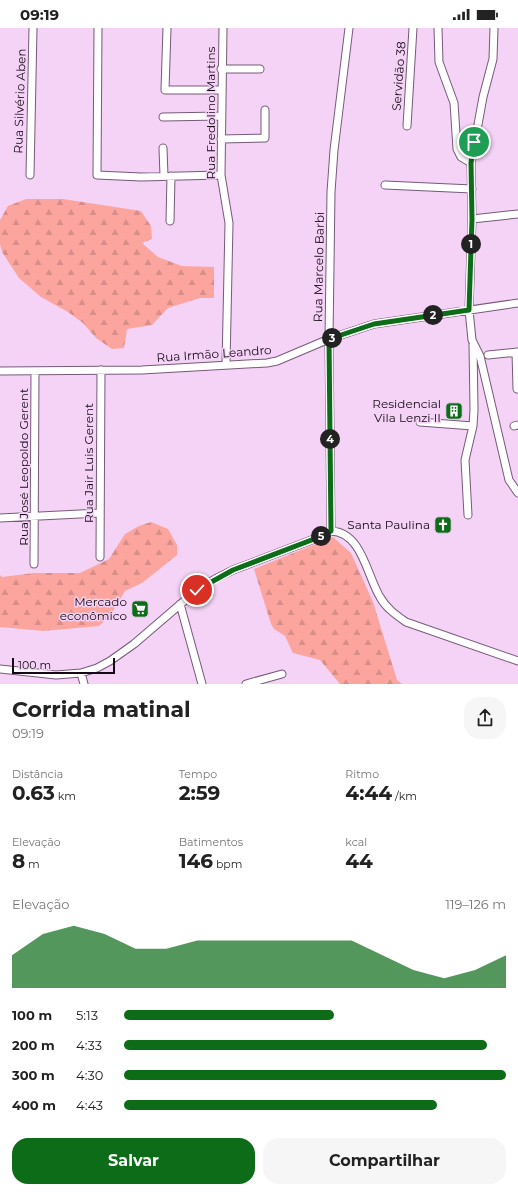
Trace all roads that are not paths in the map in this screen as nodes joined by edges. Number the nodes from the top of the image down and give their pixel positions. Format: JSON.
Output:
{"nodes":[{"id":1,"x":34,"y":28,"type":"edge"},
{"id":2,"x":98,"y":28,"type":"edge"},
{"id":3,"x":167,"y":28,"type":"edge"},
{"id":4,"x":223,"y":28,"type":"edge"},
{"id":5,"x":349,"y":28,"type":"edge"},
{"id":6,"x":413,"y":28,"type":"edge"},
{"id":7,"x":438,"y":28,"type":"edge"},
{"id":8,"x":494,"y":28,"type":"edge"},
{"id":9,"x":221,"y":69,"type":"junction"},
{"id":10,"x":260,"y":69,"type":"dead end"},
{"id":11,"x":221,"y":90,"type":"junction"},
{"id":12,"x":265,"y":110,"type":"dead end"},
{"id":13,"x":221,"y":116,"type":"junction"},
{"id":14,"x":163,"y":118,"type":"dead end"},
{"id":15,"x":407,"y":126,"type":"dead end"},
{"id":16,"x":221,"y":139,"type":"junction"},
{"id":17,"x":162,"y":148,"type":"dead end"},
{"id":18,"x":471,"y":163,"type":"junction"},
{"id":19,"x":30,"y":175,"type":"dead end"},
{"id":20,"x":221,"y":175,"type":"junction"},
{"id":21,"x":168,"y":176,"type":"junction"},
{"id":22,"x":385,"y":185,"type":"dead end"},
{"id":23,"x":472,"y":189,"type":"junction"},
{"id":24,"x":518,"y":214,"type":"edge"},
{"id":25,"x":472,"y":219,"type":"junction"},
{"id":26,"x":170,"y":222,"type":"dead end"},
{"id":27,"x":518,"y":303,"type":"edge"},
{"id":28,"x":469,"y":310,"type":"junction"},
{"id":29,"x":329,"y":339,"type":"junction"},
{"id":30,"x":472,"y":340,"type":"junction"},
{"id":31,"x":517,"y":352,"type":"edge"},
{"id":32,"x":488,"y":355,"type":"dead end"},
{"id":33,"x":226,"y":365,"type":"junction"},
{"id":34,"x":100,"y":370,"type":"junction"},
{"id":35,"x":35,"y":371,"type":"junction"},
{"id":36,"x":0,"y":372,"type":"edge"},
{"id":37,"x":516,"y":389,"type":"dead end"},
{"id":38,"x":420,"y":422,"type":"dead end"},
{"id":39,"x":473,"y":426,"type":"junction"},
{"id":40,"x":518,"y":493,"type":"edge"},
{"id":41,"x":100,"y":513,"type":"junction"},
{"id":42,"x":468,"y":515,"type":"dead end"},
{"id":43,"x":34,"y":516,"type":"junction"},
{"id":44,"x":0,"y":518,"type":"edge"},
{"id":45,"x":331,"y":531,"type":"junction"},
{"id":46,"x":100,"y":556,"type":"dead end"},
{"id":47,"x":34,"y":564,"type":"dead end"},
{"id":48,"x":180,"y":604,"type":"junction"},
{"id":49,"x":518,"y":661,"type":"edge"},
{"id":50,"x":0,"y":669,"type":"edge"},
{"id":51,"x":81,"y":673,"type":"junction"},
{"id":52,"x":282,"y":674,"type":"dead end"},
{"id":53,"x":84,"y":684,"type":"edge"},
{"id":54,"x":202,"y":684,"type":"edge"},
{"id":55,"x":246,"y":684,"type":"edge"}],
"edges":[{"from":1,"to":19,"type":"street","name":"Rua Silvério Aben"},
{"from":2,"to":21,"type":"street"},
{"from":3,"to":11,"type":"street"},
{"from":4,"to":9,"type":"street","name":"Rua Fredolino Martins"},
{"from":5,"to":29,"type":"street","name":"Rua Marcelo Barbi"},
{"from":6,"to":15,"type":"street","name":"Servidão 38"},
{"from":7,"to":18,"type":"street"},
{"from":8,"to":18,"type":"street"},
{"from":9,"to":10,"type":"street"},
{"from":9,"to":11,"type":"street","name":"Rua Fredolino Martins"},
{"from":11,"to":13,"type":"street","name":"Rua Fredolino Martins"},
{"from":12,"to":16,"type":"street"},
{"from":13,"to":14,"type":"street"},
{"from":13,"to":16,"type":"street","name":"Rua Fredolino Martins"},
{"from":16,"to":20,"type":"street","name":"Rua Fredolino Martins"},
{"from":17,"to":21,"type":"street"},
{"from":18,"to":23,"type":"street"},
{"from":20,"to":21,"type":"street"},
{"from":20,"to":33,"type":"street","name":"Rua Fredolino Martins"},
{"from":21,"to":26,"type":"street"},
{"from":22,"to":23,"type":"street"},
{"from":23,"to":25,"type":"street"},
{"from":24,"to":25,"type":"street"},
{"from":25,"to":28,"type":"street"},
{"from":27,"to":28,"type":"street","name":"Rua Irmão Leandro"},
{"from":28,"to":29,"type":"street","name":"Rua Irmão Leandro"},
{"from":28,"to":30,"type":"street"},
{"from":29,"to":33,"type":"street","name":"Rua Irmão Leandro"},
{"from":29,"to":45,"type":"street","name":"Rua Marcelo Barbi"},
{"from":30,"to":39,"type":"street"},
{"from":30,"to":40,"type":"street"},
{"from":31,"to":32,"type":"street"},
{"from":31,"to":37,"type":"street"},
{"from":33,"to":34,"type":"street","name":"Rua Irmão Leandro"},
{"from":34,"to":35,"type":"street","name":"Rua Irmão Leandro"},
{"from":34,"to":41,"type":"street","name":"Rua Jair Luis Gerent"},
{"from":35,"to":36,"type":"street","name":"Rua Irmão Leandro"},
{"from":35,"to":43,"type":"street","name":"Rua José Leopoldo Gerent"},
{"from":38,"to":39,"type":"street"},
{"from":39,"to":42,"type":"street"},
{"from":41,"to":43,"type":"street"},
{"from":41,"to":46,"type":"street","name":"Rua Jair Luis Gerent"},
{"from":43,"to":44,"type":"street"},
{"from":43,"to":47,"type":"street","name":"Rua José Leopoldo Gerent"},
{"from":45,"to":48,"type":"street"},
{"from":45,"to":49,"type":"street"},
{"from":48,"to":51,"type":"street"},
{"from":48,"to":54,"type":"street"},
{"from":50,"to":51,"type":"street"},
{"from":51,"to":53,"type":"street"},
{"from":52,"to":55,"type":"street"}]}
